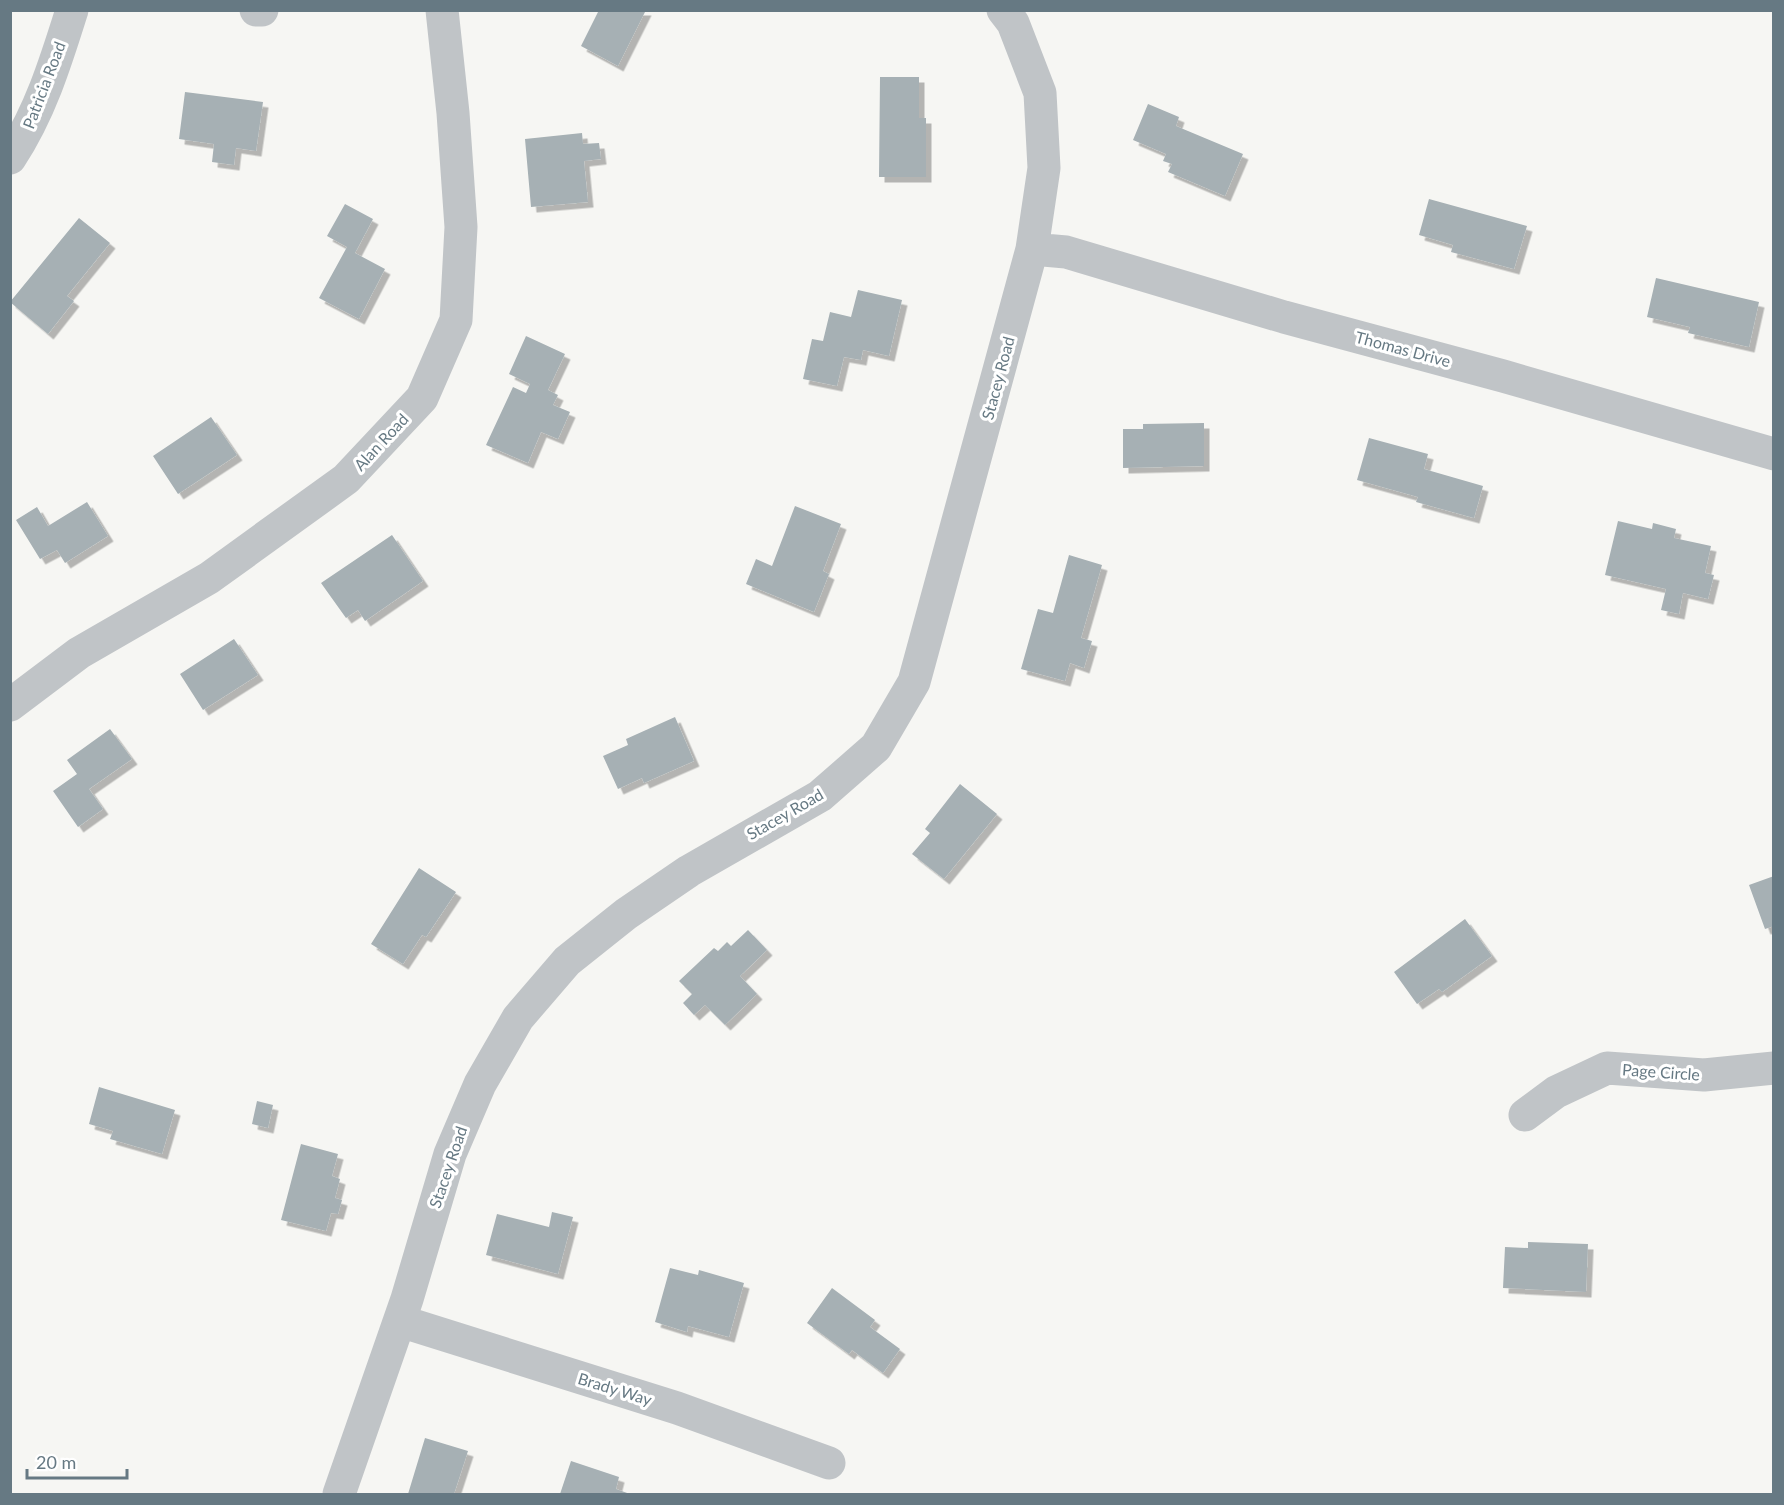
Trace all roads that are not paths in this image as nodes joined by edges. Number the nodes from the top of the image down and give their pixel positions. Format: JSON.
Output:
{"nodes":[{"id":1,"x":72,"y":10,"type":"edge"},
{"id":2,"x":256,"y":10,"type":"edge"},
{"id":3,"x":262,"y":10,"type":"edge"},
{"id":4,"x":442,"y":10,"type":"edge"},
{"id":5,"x":1003,"y":10,"type":"edge"},
{"id":6,"x":10,"y":158,"type":"edge"},
{"id":7,"x":1032,"y":249,"type":"junction"},
{"id":8,"x":1773,"y":454,"type":"edge"},
{"id":9,"x":10,"y":705,"type":"edge"},
{"id":10,"x":1773,"y":1068,"type":"edge"},
{"id":11,"x":1525,"y":1114,"type":"dead end"},
{"id":12,"x":400,"y":1321,"type":"junction"},
{"id":13,"x":829,"y":1463,"type":"dead end"},
{"id":14,"x":339,"y":1494,"type":"edge"}],
"edges":[{"from":1,"to":6,"type":"street","name":"Patricia Road"},
{"from":2,"to":3,"type":"street"},
{"from":4,"to":9,"type":"street","name":"Alan Road"},
{"from":5,"to":7,"type":"street","name":"Stacey Road"},
{"from":7,"to":8,"type":"street","name":"Thomas Drive"},
{"from":7,"to":12,"type":"street","name":"Stacey Road"},
{"from":10,"to":11,"type":"street","name":"Page Circle"},
{"from":12,"to":13,"type":"street","name":"Brady Way"},
{"from":12,"to":14,"type":"street","name":"Stacey Road"}]}
